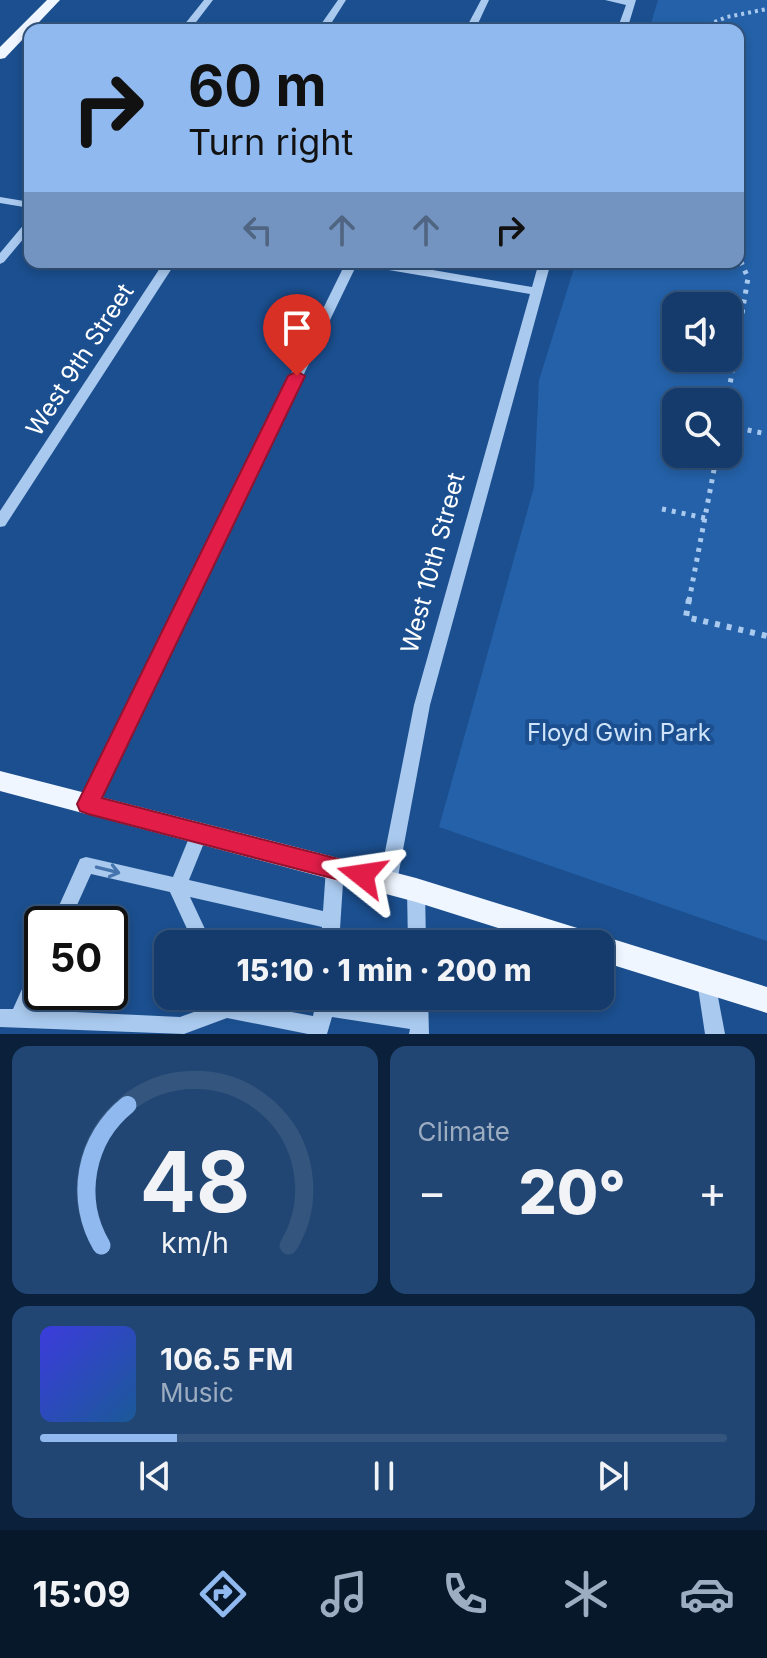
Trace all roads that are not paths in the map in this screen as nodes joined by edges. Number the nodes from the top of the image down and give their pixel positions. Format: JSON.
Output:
{"nodes":[{"id":1,"x":54,"y":0,"type":"edge"},
{"id":2,"x":209,"y":0,"type":"edge"},
{"id":3,"x":342,"y":0,"type":"edge"},
{"id":4,"x":485,"y":0,"type":"edge"},
{"id":5,"x":609,"y":0,"type":"edge"},
{"id":6,"x":632,"y":1,"type":"edge"},
{"id":7,"x":30,"y":24,"type":"edge"},
{"id":8,"x":190,"y":24,"type":"edge"},
{"id":9,"x":326,"y":24,"type":"edge"},
{"id":10,"x":473,"y":24,"type":"edge"},
{"id":11,"x":624,"y":24,"type":"edge"},
{"id":12,"x":24,"y":31,"type":"edge"},
{"id":13,"x":0,"y":55,"type":"edge"},
{"id":14,"x":0,"y":200,"type":"edge"},
{"id":15,"x":24,"y":204,"type":"edge"},
{"id":16,"x":24,"y":231,"type":"edge"},
{"id":17,"x":0,"y":260,"type":"edge"},
{"id":18,"x":166,"y":268,"type":"edge"},
{"id":19,"x":349,"y":268,"type":"edge"},
{"id":20,"x":400,"y":268,"type":"edge"},
{"id":21,"x":543,"y":268,"type":"edge"},
{"id":22,"x":535,"y":291,"type":"junction"},
{"id":23,"x":0,"y":522,"type":"edge"},
{"id":24,"x":0,"y":781,"type":"edge"},
{"id":25,"x":88,"y":804,"type":"junction"},
{"id":26,"x":199,"y":833,"type":"junction"},
{"id":27,"x":335,"y":868,"type":"junction"},
{"id":28,"x":388,"y":882,"type":"junction"},
{"id":29,"x":177,"y":888,"type":"junction"},
{"id":30,"x":416,"y":890,"type":"junction"},
{"id":31,"x":68,"y":906,"type":"tunnel mouth"},
{"id":32,"x":332,"y":921,"type":"junction"},
{"id":33,"x":200,"y":930,"type":"edge"},
{"id":34,"x":331,"y":930,"type":"edge"},
{"id":35,"x":417,"y":930,"type":"edge"},
{"id":36,"x":543,"y":930,"type":"edge"},
{"id":37,"x":614,"y":952,"type":"edge"},
{"id":38,"x":706,"y":981,"type":"junction"},
{"id":39,"x":24,"y":993,"type":"edge"},
{"id":40,"x":767,"y":1000,"type":"edge"},
{"id":41,"x":209,"y":1010,"type":"edge"},
{"id":42,"x":255,"y":1010,"type":"edge"},
{"id":43,"x":324,"y":1010,"type":"edge"},
{"id":44,"x":355,"y":1010,"type":"edge"},
{"id":45,"x":9,"y":1018,"type":"edge"},
{"id":46,"x":419,"y":1028,"type":"edge"},
{"id":47,"x":715,"y":1034,"type":"edge"}],
"edges":[{"from":1,"to":7,"type":"main road"},
{"from":2,"to":8,"type":"street"},
{"from":3,"to":9,"type":"street"},
{"from":4,"to":10,"type":"street"},
{"from":5,"to":6,"type":"street"},
{"from":6,"to":11,"type":"street"},
{"from":12,"to":13,"type":"main road"},
{"from":14,"to":15,"type":"street"},
{"from":16,"to":17,"type":"street"},
{"from":18,"to":23,"type":"street","name":"West 9th Street"},
{"from":19,"to":25,"type":"street"},
{"from":20,"to":22,"type":"street"},
{"from":21,"to":22,"type":"street","name":"West 10th Street"},
{"from":22,"to":28,"type":"street","name":"West 10th Street"},
{"from":24,"to":25,"type":"main road"},
{"from":25,"to":26,"type":"main road"},
{"from":26,"to":27,"type":"main road"},
{"from":26,"to":29,"type":"street"},
{"from":27,"to":28,"type":"main road"},
{"from":27,"to":32,"type":"street"},
{"from":28,"to":30,"type":"main road"},
{"from":31,"to":29,"type":"street","one_way":true},
{"from":29,"to":32,"type":"street"},
{"from":29,"to":33,"type":"street"},
{"from":30,"to":35,"type":"street"},
{"from":30,"to":36,"type":"main road"},
{"from":32,"to":34,"type":"street"},
{"from":37,"to":38,"type":"main road"},
{"from":38,"to":40,"type":"main road"},
{"from":38,"to":47,"type":"street"},
{"from":39,"to":45,"type":"street"},
{"from":41,"to":45,"type":"street"},
{"from":42,"to":43,"type":"street"},
{"from":44,"to":46,"type":"street"}]}
